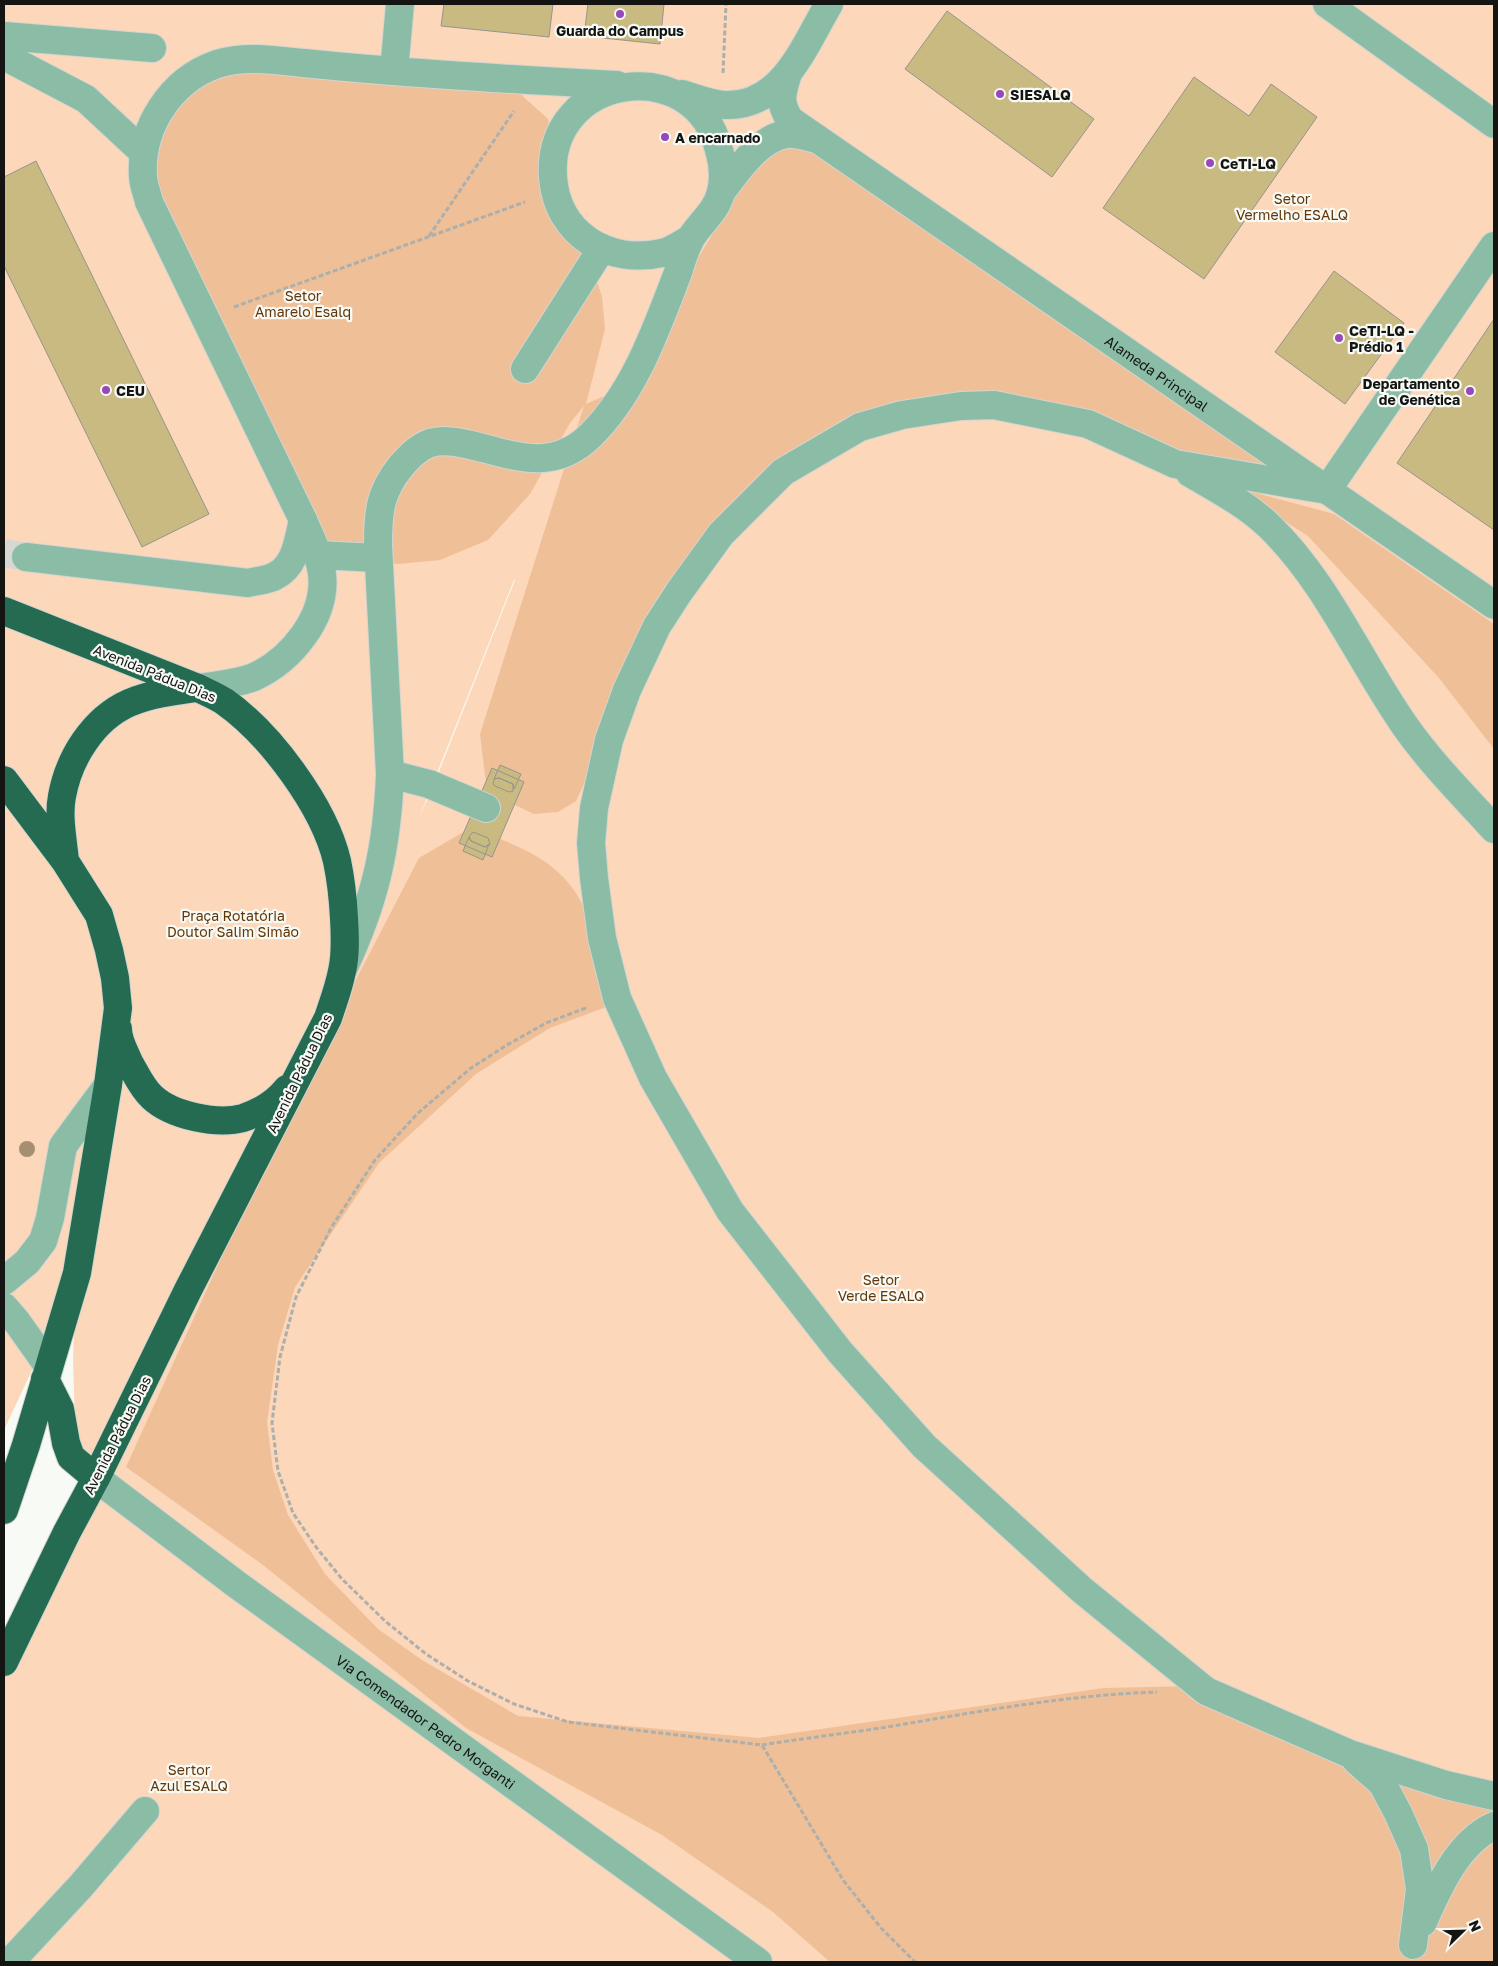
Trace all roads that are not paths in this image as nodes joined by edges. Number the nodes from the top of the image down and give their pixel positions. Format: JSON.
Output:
{"nodes":[{"id":1,"x":400,"y":4,"type":"edge"},
{"id":2,"x":843,"y":4,"type":"edge"},
{"id":3,"x":1327,"y":4,"type":"edge"},
{"id":4,"x":824,"y":11,"type":"edge"},
{"id":5,"x":4,"y":36,"type":"edge"},
{"id":6,"x":152,"y":48,"type":"dead end"},
{"id":7,"x":4,"y":56,"type":"edge"},
{"id":8,"x":394,"y":71,"type":"junction"},
{"id":9,"x":788,"y":74,"type":"junction"},
{"id":10,"x":624,"y":86,"type":"junction"},
{"id":11,"x":652,"y":86,"type":"junction"},
{"id":12,"x":1494,"y":124,"type":"edge"},
{"id":13,"x":820,"y":139,"type":"junction"},
{"id":14,"x":143,"y":152,"type":"junction"},
{"id":15,"x":721,"y":192,"type":"junction"},
{"id":16,"x":690,"y":239,"type":"junction"},
{"id":17,"x":1494,"y":246,"type":"edge"},
{"id":18,"x":602,"y":248,"type":"junction"},
{"id":19,"x":524,"y":369,"type":"dead end"},
{"id":20,"x":1175,"y":464,"type":"junction"},
{"id":21,"x":1327,"y":490,"type":"junction"},
{"id":22,"x":302,"y":520,"type":"junction"},
{"id":23,"x":318,"y":555,"type":"junction"},
{"id":24,"x":26,"y":557,"type":"tunnel mouth"},
{"id":25,"x":378,"y":558,"type":"junction"},
{"id":26,"x":1494,"y":606,"type":"edge"},
{"id":27,"x":4,"y":610,"type":"edge"},
{"id":28,"x":198,"y":688,"type":"junction"},
{"id":29,"x":390,"y":774,"type":"junction"},
{"id":30,"x":4,"y":780,"type":"edge"},
{"id":31,"x":486,"y":808,"type":"dead end"},
{"id":32,"x":1494,"y":828,"type":"edge"},
{"id":33,"x":65,"y":861,"type":"junction"},
{"id":34,"x":342,"y":970,"type":"junction"},
{"id":35,"x":118,"y":1008,"type":"junction"},
{"id":36,"x":301,"y":1072,"type":"junction"},
{"id":37,"x":108,"y":1085,"type":"junction"},
{"id":38,"x":4,"y":1281,"type":"edge"},
{"id":39,"x":4,"y":1307,"type":"edge"},
{"id":40,"x":47,"y":1373,"type":"junction"},
{"id":41,"x":96,"y":1478,"type":"junction"},
{"id":42,"x":4,"y":1510,"type":"edge"},
{"id":43,"x":4,"y":1662,"type":"edge"},
{"id":44,"x":1350,"y":1754,"type":"junction"},
{"id":45,"x":1494,"y":1796,"type":"edge"},
{"id":46,"x":145,"y":1811,"type":"dead end"},
{"id":47,"x":1494,"y":1826,"type":"edge"},
{"id":48,"x":1410,"y":1954,"type":"edge"},
{"id":49,"x":10,"y":1962,"type":"edge"},
{"id":50,"x":758,"y":1962,"type":"edge"}],
"edges":[{"from":1,"to":8,"type":"street"},
{"from":2,"to":4,"type":"street"},
{"from":3,"to":12,"type":"street"},
{"from":4,"to":9,"type":"street"},
{"from":5,"to":6,"type":"street"},
{"from":7,"to":14,"type":"street"},
{"from":8,"to":10,"type":"street"},
{"from":8,"to":14,"type":"street"},
{"from":9,"to":11,"type":"street"},
{"from":9,"to":13,"type":"street","name":"Alameda Principal"},
{"from":10,"to":11,"type":"street"},
{"from":10,"to":18,"type":"street"},
{"from":11,"to":15,"type":"street"},
{"from":13,"to":15,"type":"street"},
{"from":13,"to":21,"type":"street","name":"Alameda Principal"},
{"from":14,"to":22,"type":"street"},
{"from":15,"to":16,"type":"street"},
{"from":16,"to":18,"type":"street"},
{"from":16,"to":25,"type":"street"},
{"from":17,"to":21,"type":"street"},
{"from":18,"to":19,"type":"street"},
{"from":20,"to":21,"type":"street"},
{"from":20,"to":32,"type":"street"},
{"from":20,"to":44,"type":"street"},
{"from":21,"to":26,"type":"street","name":"Alameda Principal"},
{"from":22,"to":23,"type":"street"},
{"from":22,"to":24,"type":"street"},
{"from":23,"to":25,"type":"street"},
{"from":23,"to":28,"type":"street"},
{"from":25,"to":29,"type":"street"},
{"from":27,"to":28,"type":"highway","name":"Avenida Pádua Dias"},
{"from":28,"to":33,"type":"highway"},
{"from":28,"to":34,"type":"highway","name":"Avenida Pádua Dias"},
{"from":29,"to":31,"type":"street"},
{"from":29,"to":34,"type":"street"},
{"from":30,"to":33,"type":"highway"},
{"from":33,"to":35,"type":"highway"},
{"from":34,"to":36,"type":"highway","name":"Avenida Pádua Dias"},
{"from":35,"to":36,"type":"highway"},
{"from":35,"to":37,"type":"highway"},
{"from":36,"to":41,"type":"highway","name":"Avenida Pádua Dias"},
{"from":37,"to":38,"type":"street"},
{"from":37,"to":40,"type":"highway"},
{"from":39,"to":40,"type":"street"},
{"from":40,"to":41,"type":"highway"},
{"from":40,"to":42,"type":"highway"},
{"from":41,"to":43,"type":"highway","name":"Avenida Pádua Dias"},
{"from":41,"to":50,"type":"street","name":"Via Comendador Pedro Morganti"},
{"from":44,"to":45,"type":"street"},
{"from":44,"to":48,"type":"street"},
{"from":46,"to":49,"type":"street"},
{"from":47,"to":48,"type":"street"}]}
